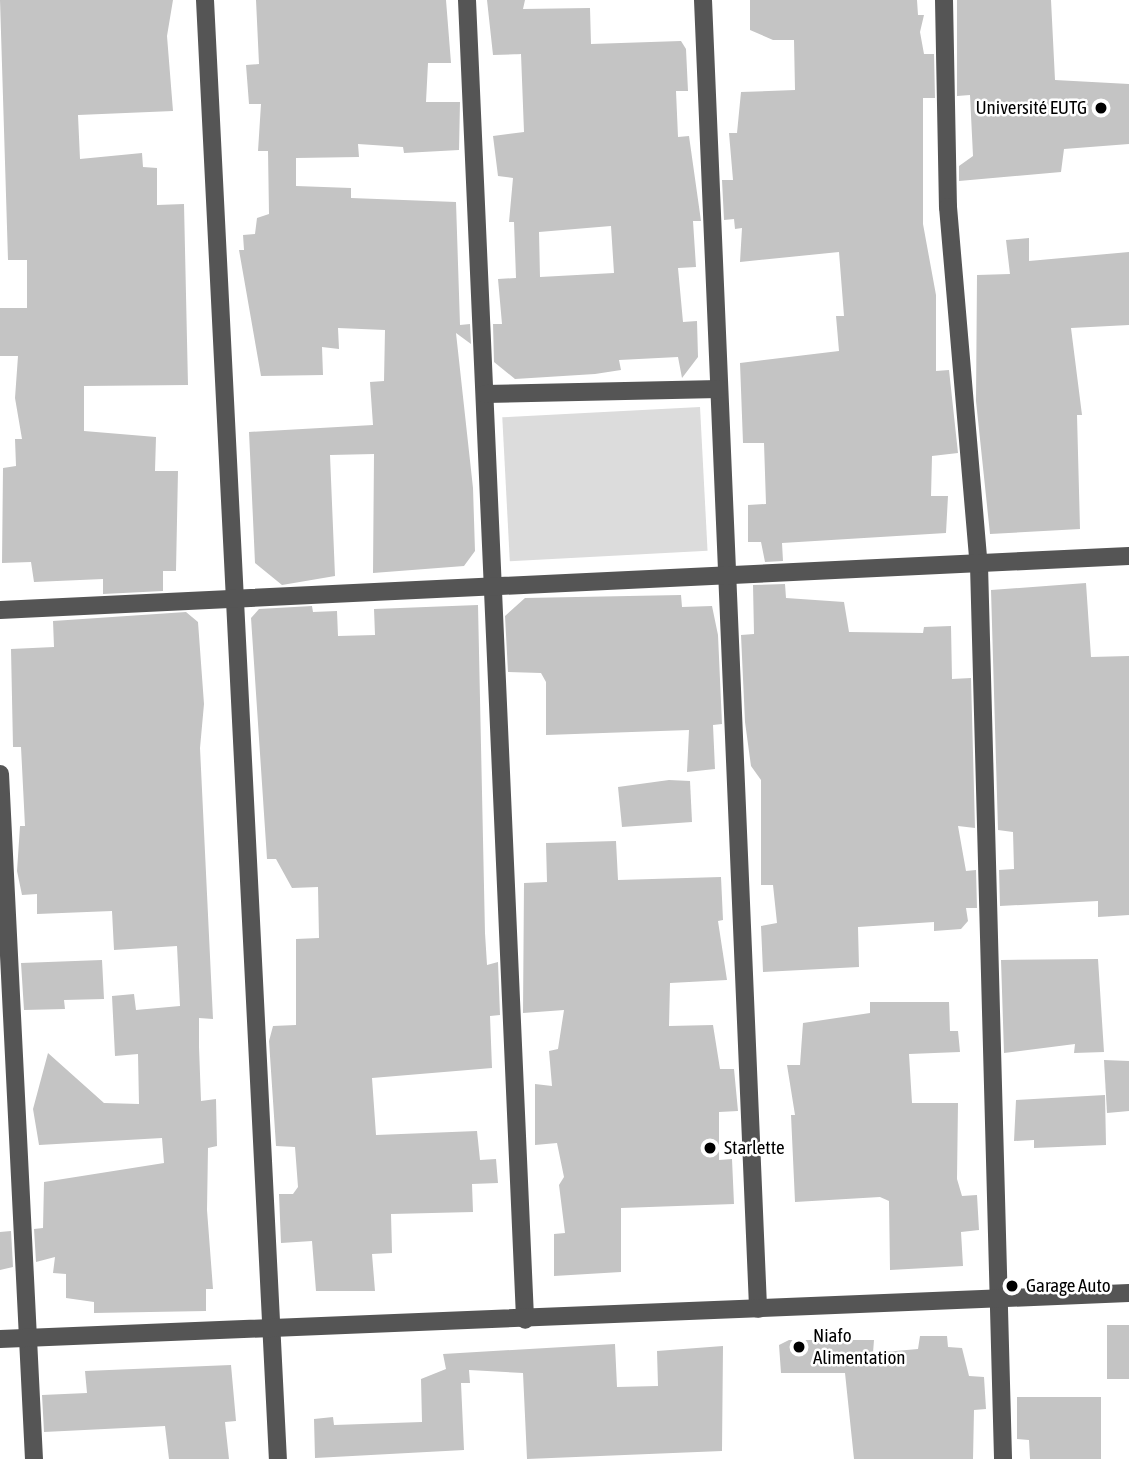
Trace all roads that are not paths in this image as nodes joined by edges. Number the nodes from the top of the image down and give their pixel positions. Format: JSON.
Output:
{"nodes":[{"id":1,"x":205,"y":0,"type":"edge"},
{"id":2,"x":467,"y":0,"type":"edge"},
{"id":3,"x":703,"y":0,"type":"edge"},
{"id":4,"x":944,"y":0,"type":"edge"},
{"id":5,"x":719,"y":389,"type":"junction"},
{"id":6,"x":485,"y":394,"type":"junction"},
{"id":7,"x":1129,"y":556,"type":"edge"},
{"id":8,"x":979,"y":565,"type":"junction"},
{"id":9,"x":727,"y":571,"type":"junction"},
{"id":10,"x":493,"y":586,"type":"junction"},
{"id":11,"x":234,"y":602,"type":"junction"},
{"id":12,"x":0,"y":610,"type":"edge"},
{"id":13,"x":0,"y":774,"type":"edge"},
{"id":14,"x":1129,"y":1293,"type":"edge"},
{"id":15,"x":1000,"y":1298,"type":"junction"},
{"id":16,"x":758,"y":1309,"type":"junction"},
{"id":17,"x":525,"y":1320,"type":"junction"},
{"id":18,"x":269,"y":1332,"type":"junction"},
{"id":19,"x":0,"y":1339,"type":"edge"},
{"id":20,"x":28,"y":1339,"type":"junction"},
{"id":21,"x":34,"y":1459,"type":"edge"},
{"id":22,"x":278,"y":1459,"type":"edge"},
{"id":23,"x":1003,"y":1459,"type":"edge"}],
"edges":[{"from":1,"to":11,"type":"street"},
{"from":2,"to":6,"type":"street"},
{"from":3,"to":5,"type":"street"},
{"from":4,"to":8,"type":"street"},
{"from":5,"to":6,"type":"street"},
{"from":5,"to":9,"type":"street"},
{"from":6,"to":10,"type":"street"},
{"from":7,"to":8,"type":"street"},
{"from":8,"to":9,"type":"street"},
{"from":8,"to":15,"type":"street"},
{"from":9,"to":10,"type":"street"},
{"from":9,"to":16,"type":"street"},
{"from":10,"to":11,"type":"street"},
{"from":10,"to":17,"type":"street"},
{"from":11,"to":12,"type":"street"},
{"from":11,"to":18,"type":"street"},
{"from":13,"to":20,"type":"street"},
{"from":14,"to":15,"type":"street"},
{"from":15,"to":16,"type":"street"},
{"from":15,"to":23,"type":"street"},
{"from":16,"to":17,"type":"street"},
{"from":17,"to":18,"type":"street"},
{"from":18,"to":20,"type":"street"},
{"from":18,"to":22,"type":"street"},
{"from":19,"to":20,"type":"street"},
{"from":20,"to":21,"type":"street"}]}
